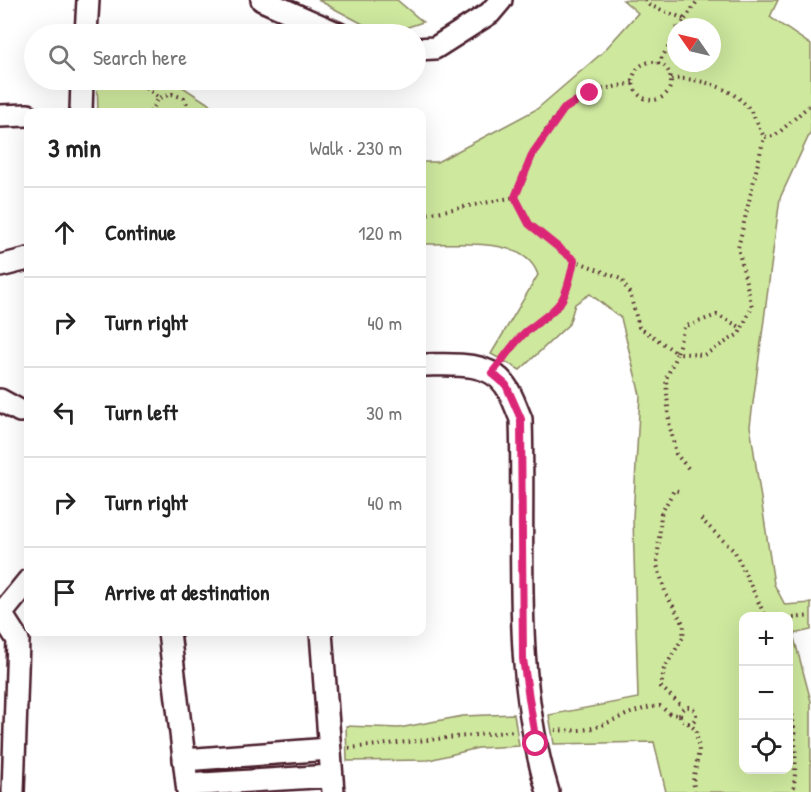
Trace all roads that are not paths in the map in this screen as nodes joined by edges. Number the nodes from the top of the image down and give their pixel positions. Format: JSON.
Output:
{"nodes":[{"id":1,"x":88,"y":0,"type":"edge"},
{"id":2,"x":262,"y":0,"type":"edge"},
{"id":3,"x":501,"y":0,"type":"edge"},
{"id":4,"x":87,"y":24,"type":"edge"},
{"id":5,"x":316,"y":24,"type":"edge"},
{"id":6,"x":426,"y":48,"type":"edge"},
{"id":7,"x":82,"y":90,"type":"edge"},
{"id":8,"x":81,"y":108,"type":"edge"},
{"id":9,"x":24,"y":115,"type":"edge"},
{"id":10,"x":0,"y":116,"type":"edge"},
{"id":11,"x":24,"y":260,"type":"edge"},
{"id":12,"x":0,"y":266,"type":"edge"},
{"id":13,"x":426,"y":365,"type":"edge"},
{"id":14,"x":0,"y":400,"type":"edge"},
{"id":15,"x":20,"y":411,"type":"dead end"},
{"id":16,"x":24,"y":586,"type":"edge"},
{"id":17,"x":0,"y":611,"type":"edge"},
{"id":18,"x":169,"y":636,"type":"edge"},
{"id":19,"x":321,"y":636,"type":"edge"},
{"id":20,"x":7,"y":724,"type":"edge"},
{"id":21,"x":328,"y":749,"type":"junction"},
{"id":22,"x":184,"y":760,"type":"junction"},
{"id":23,"x":332,"y":784,"type":"edge"},
{"id":24,"x":187,"y":789,"type":"edge"},
{"id":25,"x":13,"y":792,"type":"edge"},
{"id":26,"x":548,"y":792,"type":"edge"}],
"edges":[{"from":1,"to":4,"type":"street"},
{"from":2,"to":5,"type":"street"},
{"from":3,"to":6,"type":"street"},
{"from":7,"to":8,"type":"street"},
{"from":9,"to":10,"type":"street"},
{"from":11,"to":12,"type":"street"},
{"from":13,"to":26,"type":"street"},
{"from":14,"to":15,"type":"street"},
{"from":16,"to":17,"type":"street"},
{"from":17,"to":20,"type":"street"},
{"from":18,"to":22,"type":"street"},
{"from":19,"to":21,"type":"street"},
{"from":20,"to":25,"type":"street"},
{"from":21,"to":22,"type":"street"},
{"from":21,"to":23,"type":"street"},
{"from":22,"to":24,"type":"street"},
{"from":23,"to":24,"type":"street"}]}
